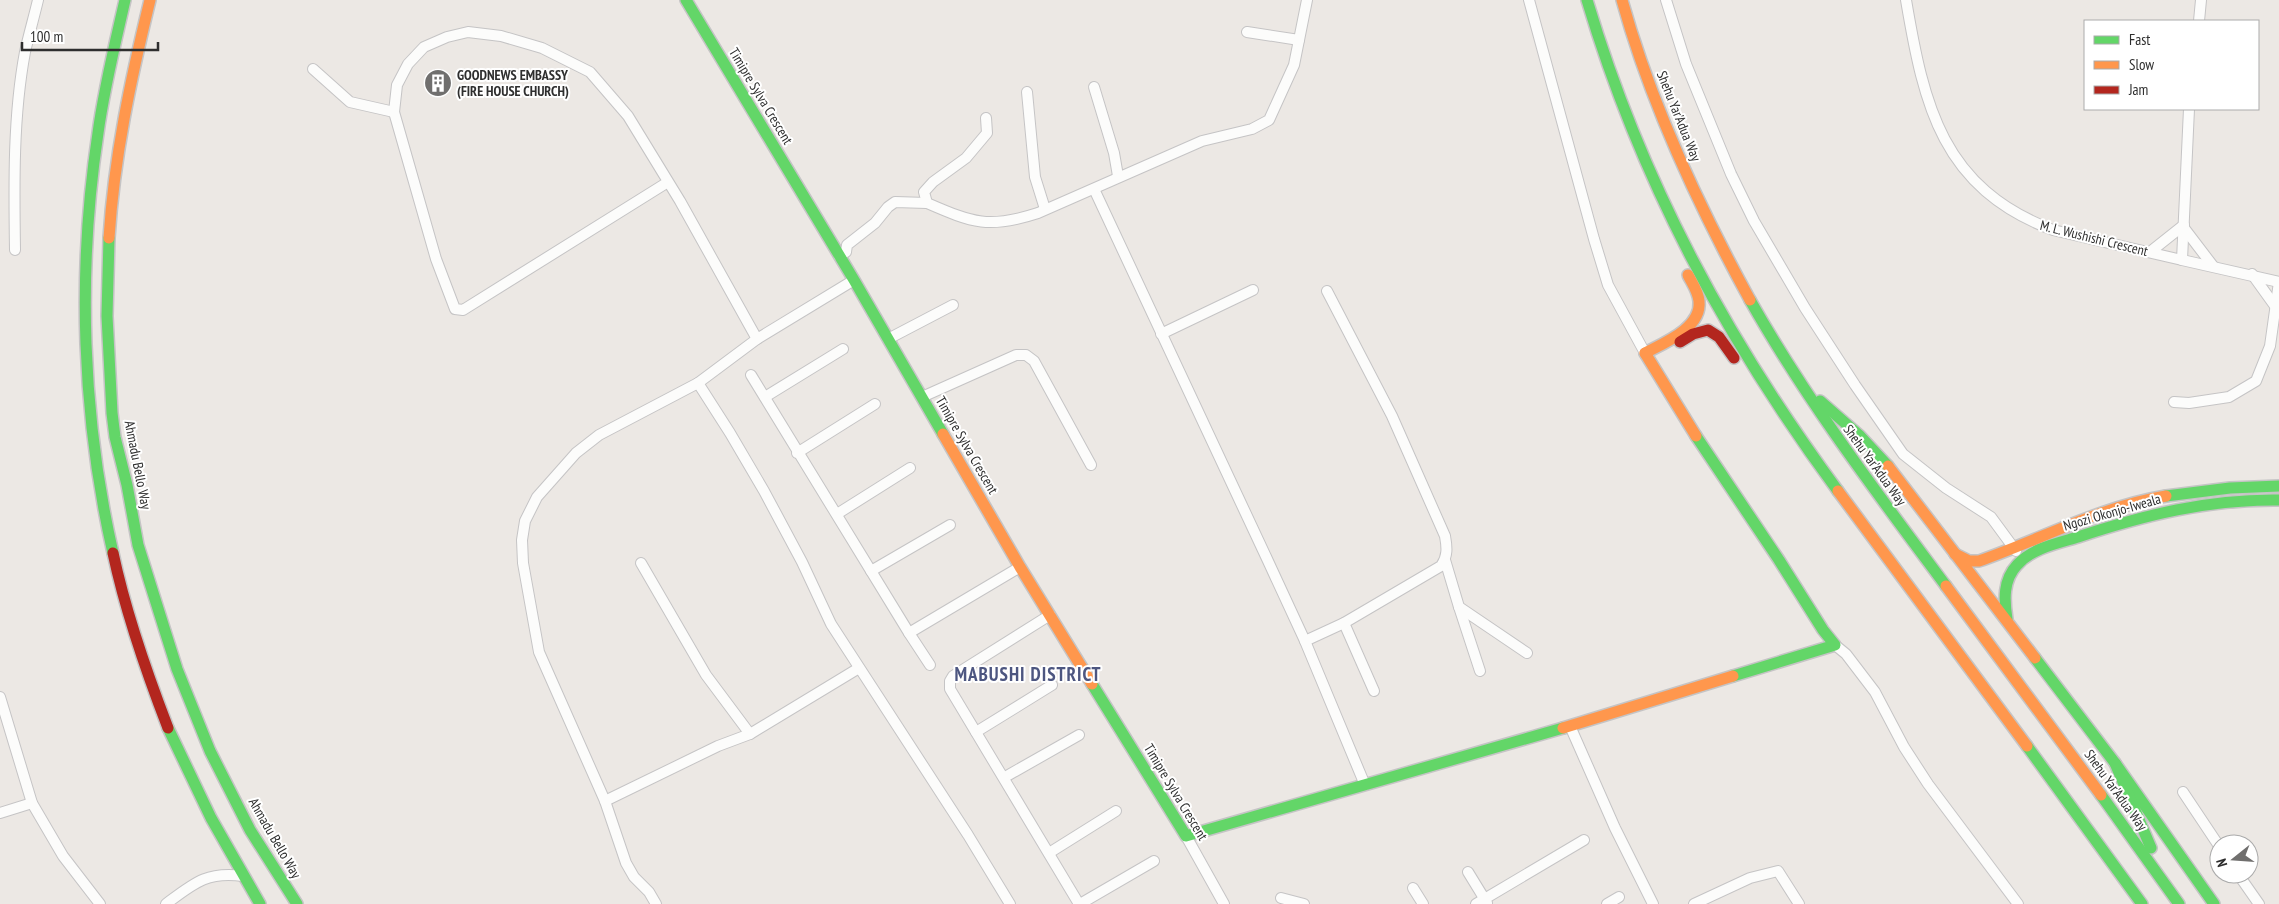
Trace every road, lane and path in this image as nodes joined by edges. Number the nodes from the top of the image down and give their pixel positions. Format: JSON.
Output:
{"nodes":[{"id":1,"x":38,"y":0,"type":"edge"},
{"id":2,"x":125,"y":0,"type":"edge"},
{"id":3,"x":150,"y":0,"type":"edge"},
{"id":4,"x":686,"y":0,"type":"edge"},
{"id":5,"x":1307,"y":0,"type":"edge"},
{"id":6,"x":1529,"y":0,"type":"edge"},
{"id":7,"x":1587,"y":0,"type":"edge"},
{"id":8,"x":1622,"y":0,"type":"edge"},
{"id":9,"x":1666,"y":0,"type":"edge"},
{"id":10,"x":1906,"y":0,"type":"edge"},
{"id":11,"x":2201,"y":0,"type":"edge"},
{"id":12,"x":2199,"y":20,"type":"edge"},
{"id":13,"x":1247,"y":32,"type":"dead end"},
{"id":14,"x":1300,"y":40,"type":"junction"},
{"id":15,"x":313,"y":69,"type":"dead end"},
{"id":16,"x":1094,"y":87,"type":"dead end"},
{"id":17,"x":1027,"y":92,"type":"dead end"},
{"id":18,"x":2189,"y":110,"type":"edge"},
{"id":19,"x":394,"y":112,"type":"junction"},
{"id":20,"x":986,"y":118,"type":"dead end"},
{"id":21,"x":1118,"y":176,"type":"junction"},
{"id":22,"x":1654,"y":180,"type":"junction"},
{"id":23,"x":668,"y":182,"type":"junction"},
{"id":24,"x":1094,"y":189,"type":"junction"},
{"id":25,"x":927,"y":203,"type":"junction"},
{"id":26,"x":1045,"y":209,"type":"junction"},
{"id":27,"x":2184,"y":227,"type":"junction"},
{"id":28,"x":15,"y":250,"type":"dead end"},
{"id":29,"x":2150,"y":252,"type":"junction"},
{"id":30,"x":839,"y":256,"type":"junction"},
{"id":31,"x":2182,"y":260,"type":"junction"},
{"id":32,"x":2213,"y":266,"type":"junction"},
{"id":33,"x":2252,"y":274,"type":"junction"},
{"id":34,"x":854,"y":280,"type":"junction"},
{"id":35,"x":2279,"y":282,"type":"edge"},
{"id":36,"x":1253,"y":290,"type":"dead end"},
{"id":37,"x":1327,"y":291,"type":"dead end"},
{"id":38,"x":953,"y":305,"type":"dead end"},
{"id":39,"x":2276,"y":307,"type":"edge"},
{"id":40,"x":1161,"y":334,"type":"junction"},
{"id":41,"x":757,"y":339,"type":"junction"},
{"id":42,"x":888,"y":339,"type":"junction"},
{"id":43,"x":844,"y":349,"type":"dead end"},
{"id":44,"x":1647,"y":357,"type":"junction"},
{"id":45,"x":751,"y":375,"type":"dead end"},
{"id":46,"x":1795,"y":378,"type":"junction"},
{"id":47,"x":698,"y":383,"type":"junction"},
{"id":48,"x":765,"y":397,"type":"junction"},
{"id":49,"x":922,"y":397,"type":"junction"},
{"id":50,"x":2174,"y":402,"type":"dead end"},
{"id":51,"x":875,"y":404,"type":"dead end"},
{"id":52,"x":1784,"y":414,"type":"junction"},
{"id":53,"x":797,"y":453,"type":"junction"},
{"id":54,"x":1091,"y":465,"type":"dead end"},
{"id":55,"x":910,"y":468,"type":"dead end"},
{"id":56,"x":2279,"y":486,"type":"edge"},
{"id":57,"x":2279,"y":500,"type":"edge"},
{"id":58,"x":836,"y":514,"type":"junction"},
{"id":59,"x":950,"y":525,"type":"dead end"},
{"id":60,"x":2014,"y":548,"type":"junction"},
{"id":61,"x":1952,"y":552,"type":"junction"},
{"id":62,"x":1445,"y":560,"type":"junction"},
{"id":63,"x":2022,"y":560,"type":"junction"},
{"id":64,"x":641,"y":563,"type":"dead end"},
{"id":65,"x":1020,"y":566,"type":"junction"},
{"id":66,"x":872,"y":571,"type":"junction"},
{"id":67,"x":1460,"y":607,"type":"junction"},
{"id":68,"x":1050,"y":614,"type":"junction"},
{"id":69,"x":2007,"y":620,"type":"junction"},
{"id":70,"x":1344,"y":622,"type":"junction"},
{"id":71,"x":909,"y":633,"type":"junction"},
{"id":72,"x":1305,"y":641,"type":"junction"},
{"id":73,"x":1835,"y":645,"type":"junction"},
{"id":74,"x":1527,"y":653,"type":"dead end"},
{"id":75,"x":930,"y":665,"type":"dead end"},
{"id":76,"x":859,"y":668,"type":"junction"},
{"id":77,"x":1480,"y":671,"type":"dead end"},
{"id":78,"x":1052,"y":685,"type":"dead end"},
{"id":79,"x":1374,"y":691,"type":"dead end"},
{"id":80,"x":0,"y":697,"type":"edge"},
{"id":81,"x":1570,"y":726,"type":"junction"},
{"id":82,"x":976,"y":732,"type":"junction"},
{"id":83,"x":750,"y":734,"type":"junction"},
{"id":84,"x":1079,"y":735,"type":"dead end"},
{"id":85,"x":2115,"y":763,"type":"junction"},
{"id":86,"x":1004,"y":778,"type":"junction"},
{"id":87,"x":1365,"y":785,"type":"junction"},
{"id":88,"x":2183,"y":792,"type":"dead end"},
{"id":89,"x":605,"y":801,"type":"junction"},
{"id":90,"x":32,"y":803,"type":"junction"},
{"id":91,"x":1116,"y":810,"type":"dead end"},
{"id":92,"x":0,"y":812,"type":"edge"},
{"id":93,"x":2211,"y":834,"type":"edge"},
{"id":94,"x":1186,"y":836,"type":"junction"},
{"id":95,"x":1584,"y":840,"type":"dead end"},
{"id":96,"x":1049,"y":853,"type":"junction"},
{"id":97,"x":1154,"y":861,"type":"dead end"},
{"id":98,"x":1468,"y":872,"type":"dead end"},
{"id":99,"x":243,"y":876,"type":"junction"},
{"id":100,"x":2245,"y":884,"type":"edge"},
{"id":101,"x":1413,"y":888,"type":"dead end"},
{"id":102,"x":1620,"y":896,"type":"dead end"},
{"id":103,"x":1281,"y":898,"type":"dead end"},
{"id":104,"x":1485,"y":900,"type":"edge"},
{"id":105,"x":2177,"y":901,"type":"edge"},
{"id":106,"x":100,"y":904,"type":"edge"},
{"id":107,"x":166,"y":904,"type":"edge"},
{"id":108,"x":260,"y":904,"type":"edge"},
{"id":109,"x":297,"y":904,"type":"edge"},
{"id":110,"x":656,"y":904,"type":"edge"},
{"id":111,"x":1010,"y":904,"type":"edge"},
{"id":112,"x":1079,"y":904,"type":"edge"},
{"id":113,"x":1224,"y":904,"type":"edge"},
{"id":114,"x":1304,"y":904,"type":"edge"},
{"id":115,"x":1423,"y":904,"type":"edge"},
{"id":116,"x":1607,"y":904,"type":"edge"},
{"id":117,"x":1653,"y":904,"type":"edge"},
{"id":118,"x":1694,"y":904,"type":"edge"},
{"id":119,"x":1800,"y":904,"type":"edge"},
{"id":120,"x":2018,"y":904,"type":"edge"},
{"id":121,"x":2142,"y":904,"type":"edge"},
{"id":122,"x":2214,"y":904,"type":"edge"},
{"id":123,"x":2259,"y":904,"type":"edge"}],
"edges":[{"from":1,"to":28,"type":"street"},
{"from":2,"to":99,"type":"main road"},
{"from":3,"to":109,"type":"main road","name":"Ahmadu Bello Way"},
{"from":4,"to":30,"type":"main road","name":"Timipre Sylva Crescent"},
{"from":5,"to":14,"type":"street"},
{"from":6,"to":44,"type":"street"},
{"from":7,"to":22,"type":"main road"},
{"from":8,"to":46,"type":"main road","name":"Shehu Yar'Adua Way"},
{"from":9,"to":60,"type":"street"},
{"from":10,"to":29,"type":"street","name":"M. L. Wushishi Crescent"},
{"from":11,"to":12,"type":"street"},
{"from":13,"to":14,"type":"street"},
{"from":14,"to":21,"type":"street"},
{"from":15,"to":19,"type":"street"},
{"from":16,"to":21,"type":"street"},
{"from":17,"to":26,"type":"street"},
{"from":18,"to":27,"type":"street"},
{"from":19,"to":23,"type":"street"},
{"from":19,"to":23,"type":"street"},
{"from":20,"to":25,"type":"street"},
{"from":21,"to":24,"type":"street"},
{"from":22,"to":44,"type":"main road"},
{"from":22,"to":52,"type":"main road"},
{"from":23,"to":41,"type":"street"},
{"from":24,"to":26,"type":"street"},
{"from":24,"to":40,"type":"street"},
{"from":25,"to":26,"type":"street"},
{"from":25,"to":30,"type":"street"},
{"from":27,"to":29,"type":"street"},
{"from":27,"to":31,"type":"street"},
{"from":27,"to":32,"type":"street"},
{"from":29,"to":31,"type":"street","name":"M. L. Wushishi Crescent"},
{"from":30,"to":34,"type":"main road","name":"Timipre Sylva Crescent"},
{"from":31,"to":32,"type":"street","name":"M. L. Wushishi Crescent"},
{"from":32,"to":33,"type":"street","name":"M. L. Wushishi Crescent"},
{"from":33,"to":35,"type":"street","name":"M. L. Wushishi Crescent"},
{"from":33,"to":39,"type":"street"},
{"from":34,"to":41,"type":"street"},
{"from":34,"to":42,"type":"main road","name":"Timipre Sylva Crescent"},
{"from":35,"to":39,"type":"street"},
{"from":36,"to":40,"type":"street"},
{"from":37,"to":62,"type":"street"},
{"from":38,"to":42,"type":"street"},
{"from":39,"to":50,"type":"street"},
{"from":40,"to":72,"type":"street"},
{"from":41,"to":47,"type":"street"},
{"from":42,"to":49,"type":"main road","name":"Timipre Sylva Crescent"},
{"from":43,"to":48,"type":"street"},
{"from":44,"to":52,"type":"main road"},
{"from":44,"to":73,"type":"main road"},
{"from":45,"to":48,"type":"street"},
{"from":46,"to":61,"type":"main road"},
{"from":46,"to":105,"type":"main road","name":"Shehu Yar'Adua Way"},
{"from":47,"to":76,"type":"street"},
{"from":47,"to":89,"type":"street"},
{"from":48,"to":53,"type":"street"},
{"from":49,"to":54,"type":"street"},
{"from":49,"to":65,"type":"main road","name":"Timipre Sylva Crescent"},
{"from":51,"to":53,"type":"street"},
{"from":52,"to":121,"type":"main road"},
{"from":53,"to":58,"type":"street"},
{"from":55,"to":58,"type":"street"},
{"from":56,"to":60,"type":"main road"},
{"from":57,"to":63,"type":"main road","name":"Ngozi Okonjo-Iweala"},
{"from":58,"to":66,"type":"street"},
{"from":59,"to":66,"type":"street"},
{"from":60,"to":61,"type":"main road"},
{"from":60,"to":63,"type":"street"},
{"from":61,"to":69,"type":"main road"},
{"from":62,"to":67,"type":"street"},
{"from":62,"to":70,"type":"street"},
{"from":63,"to":69,"type":"main road","name":"Ngozi Okonjo-Iweala"},
{"from":64,"to":83,"type":"street"},
{"from":65,"to":68,"type":"main road","name":"Timipre Sylva Crescent"},
{"from":65,"to":71,"type":"street"},
{"from":66,"to":71,"type":"street"},
{"from":67,"to":74,"type":"street"},
{"from":67,"to":77,"type":"street"},
{"from":68,"to":82,"type":"street"},
{"from":68,"to":94,"type":"main road","name":"Timipre Sylva Crescent"},
{"from":69,"to":85,"type":"main road"},
{"from":70,"to":72,"type":"street"},
{"from":70,"to":79,"type":"street"},
{"from":71,"to":75,"type":"street"},
{"from":72,"to":87,"type":"street"},
{"from":73,"to":81,"type":"main road"},
{"from":73,"to":120,"type":"street"},
{"from":76,"to":83,"type":"street"},
{"from":76,"to":111,"type":"street"},
{"from":78,"to":82,"type":"street"},
{"from":80,"to":90,"type":"street"},
{"from":81,"to":87,"type":"main road"},
{"from":81,"to":117,"type":"street"},
{"from":82,"to":86,"type":"street"},
{"from":83,"to":89,"type":"street"},
{"from":84,"to":86,"type":"street"},
{"from":85,"to":105,"type":"main road"},
{"from":85,"to":122,"type":"main road"},
{"from":86,"to":96,"type":"street"},
{"from":87,"to":94,"type":"main road"},
{"from":88,"to":93,"type":"street"},
{"from":89,"to":110,"type":"street"},
{"from":90,"to":92,"type":"street"},
{"from":90,"to":106,"type":"street"},
{"from":91,"to":96,"type":"street"},
{"from":94,"to":113,"type":"street","name":"Timipre Sylva Crescent"},
{"from":95,"to":104,"type":"street"},
{"from":96,"to":112,"type":"street"},
{"from":97,"to":112,"type":"street"},
{"from":98,"to":104,"type":"street"},
{"from":99,"to":107,"type":"street"},
{"from":99,"to":108,"type":"main road"},
{"from":100,"to":123,"type":"street"},
{"from":101,"to":115,"type":"street"},
{"from":102,"to":116,"type":"street"},
{"from":103,"to":114,"type":"street"},
{"from":118,"to":119,"type":"street"}]}
